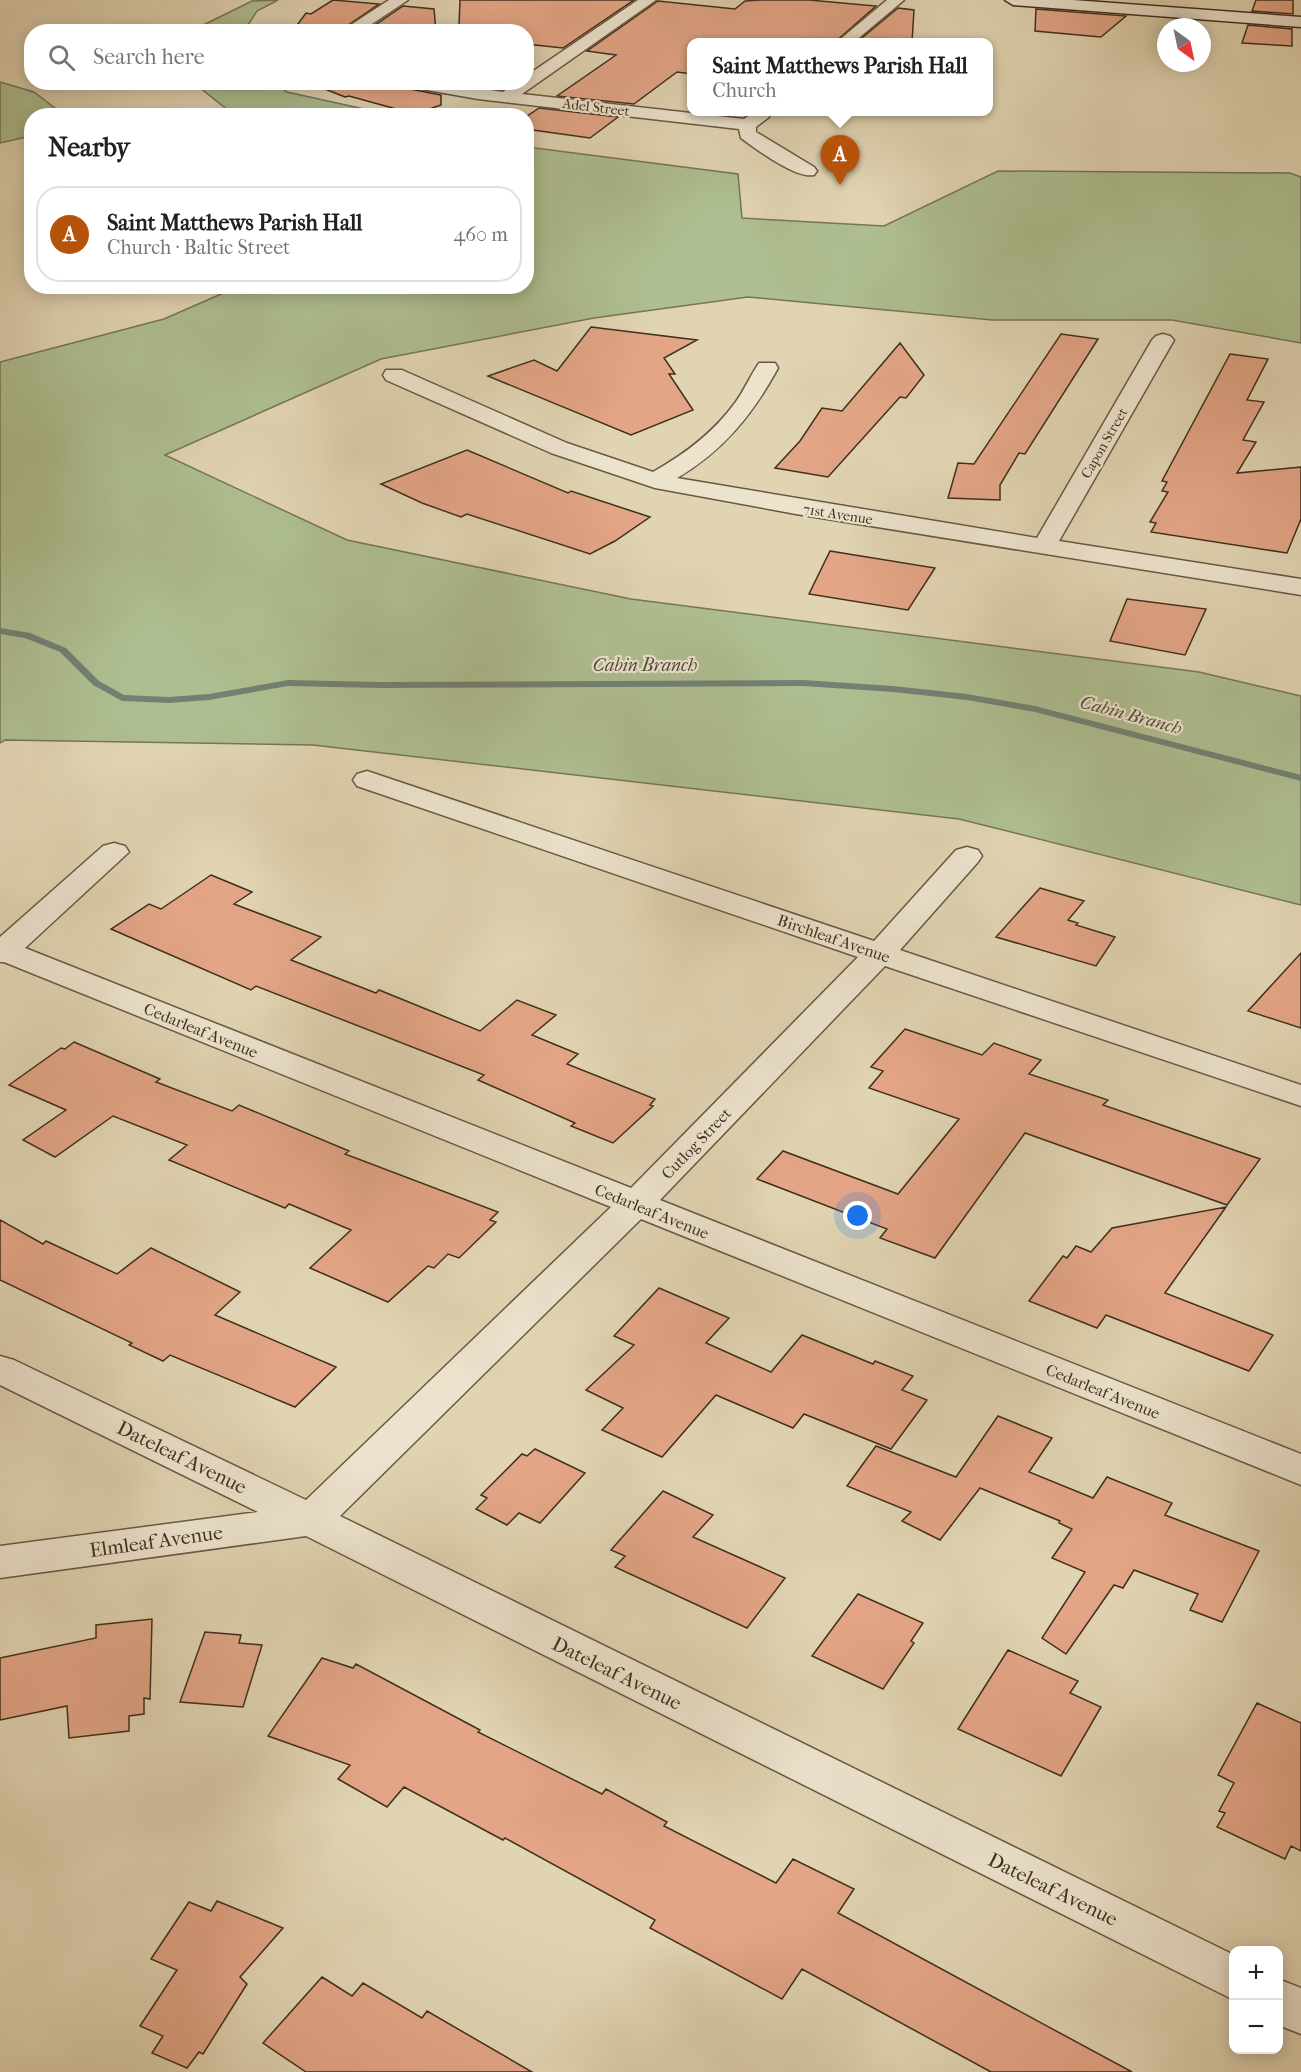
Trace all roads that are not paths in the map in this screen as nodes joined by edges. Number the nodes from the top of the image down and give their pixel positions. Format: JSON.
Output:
{"nodes":[{"id":1,"x":400,"y":0,"type":"edge"},
{"id":2,"x":648,"y":0,"type":"edge"},
{"id":3,"x":896,"y":0,"type":"edge"},
{"id":4,"x":1013,"y":0,"type":"edge"},
{"id":5,"x":1082,"y":3,"type":"edge"},
{"id":6,"x":1301,"y":22,"type":"edge"},
{"id":7,"x":361,"y":24,"type":"edge"},
{"id":8,"x":850,"y":38,"type":"edge"},
{"id":9,"x":534,"y":78,"type":"edge"},
{"id":10,"x":462,"y":90,"type":"edge"},
{"id":11,"x":517,"y":90,"type":"edge"},
{"id":12,"x":507,"y":97,"type":"junction"},
{"id":13,"x":758,"y":116,"type":"edge"},
{"id":14,"x":748,"y":125,"type":"junction"},
{"id":15,"x":808,"y":171,"type":"dead end"},
{"id":16,"x":1163,"y":340,"type":"dead end"},
{"id":17,"x":768,"y":368,"type":"dead end"},
{"id":18,"x":394,"y":375,"type":"dead end"},
{"id":19,"x":655,"y":481,"type":"junction"},
{"id":20,"x":1044,"y":547,"type":"junction"},
{"id":21,"x":1301,"y":587,"type":"edge"},
{"id":22,"x":367,"y":780,"type":"dead end"},
{"id":23,"x":114,"y":852,"type":"dead end"},
{"id":24,"x":966,"y":856,"type":"dead end"},
{"id":25,"x":2,"y":952,"type":"edge"},
{"id":26,"x":879,"y":954,"type":"junction"},
{"id":27,"x":1301,"y":1096,"type":"edge"},
{"id":28,"x":636,"y":1204,"type":"junction"},
{"id":29,"x":0,"y":1369,"type":"edge"},
{"id":30,"x":1301,"y":1470,"type":"edge"},
{"id":31,"x":311,"y":1520,"type":"junction"},
{"id":32,"x":0,"y":1562,"type":"edge"},
{"id":33,"x":1229,"y":1977,"type":"edge"},
{"id":34,"x":1283,"y":2003,"type":"edge"},
{"id":35,"x":1301,"y":2012,"type":"edge"}],
"edges":[{"from":1,"to":7,"type":"street"},
{"from":2,"to":9,"type":"street"},
{"from":3,"to":8,"type":"street"},
{"from":4,"to":5,"type":"street"},
{"from":5,"to":6,"type":"street"},
{"from":10,"to":12,"type":"street","name":"Adel Street"},
{"from":11,"to":12,"type":"street"},
{"from":12,"to":14,"type":"street","name":"Adel Street"},
{"from":13,"to":14,"type":"street"},
{"from":14,"to":15,"type":"street"},
{"from":16,"to":20,"type":"street","name":"Capon Street"},
{"from":17,"to":19,"type":"street"},
{"from":18,"to":19,"type":"street","name":"71st Avenue"},
{"from":19,"to":20,"type":"street","name":"71st Avenue"},
{"from":20,"to":21,"type":"street","name":"71st Avenue"},
{"from":22,"to":26,"type":"street","name":"Birchleaf Avenue"},
{"from":23,"to":25,"type":"street"},
{"from":24,"to":26,"type":"street","name":"Cutlog Street"},
{"from":25,"to":28,"type":"street","name":"Cedarleaf Avenue"},
{"from":26,"to":27,"type":"street","name":"Birchleaf Avenue"},
{"from":26,"to":28,"type":"street","name":"Cutlog Street"},
{"from":28,"to":30,"type":"street","name":"Cedarleaf Avenue"},
{"from":28,"to":31,"type":"street","name":"Cutlog Street"},
{"from":29,"to":31,"type":"street","name":"Dateleaf Avenue"},
{"from":31,"to":32,"type":"street","name":"Elmleaf Avenue"},
{"from":31,"to":33,"type":"street","name":"Dateleaf Avenue"},
{"from":34,"to":35,"type":"street"}]}
